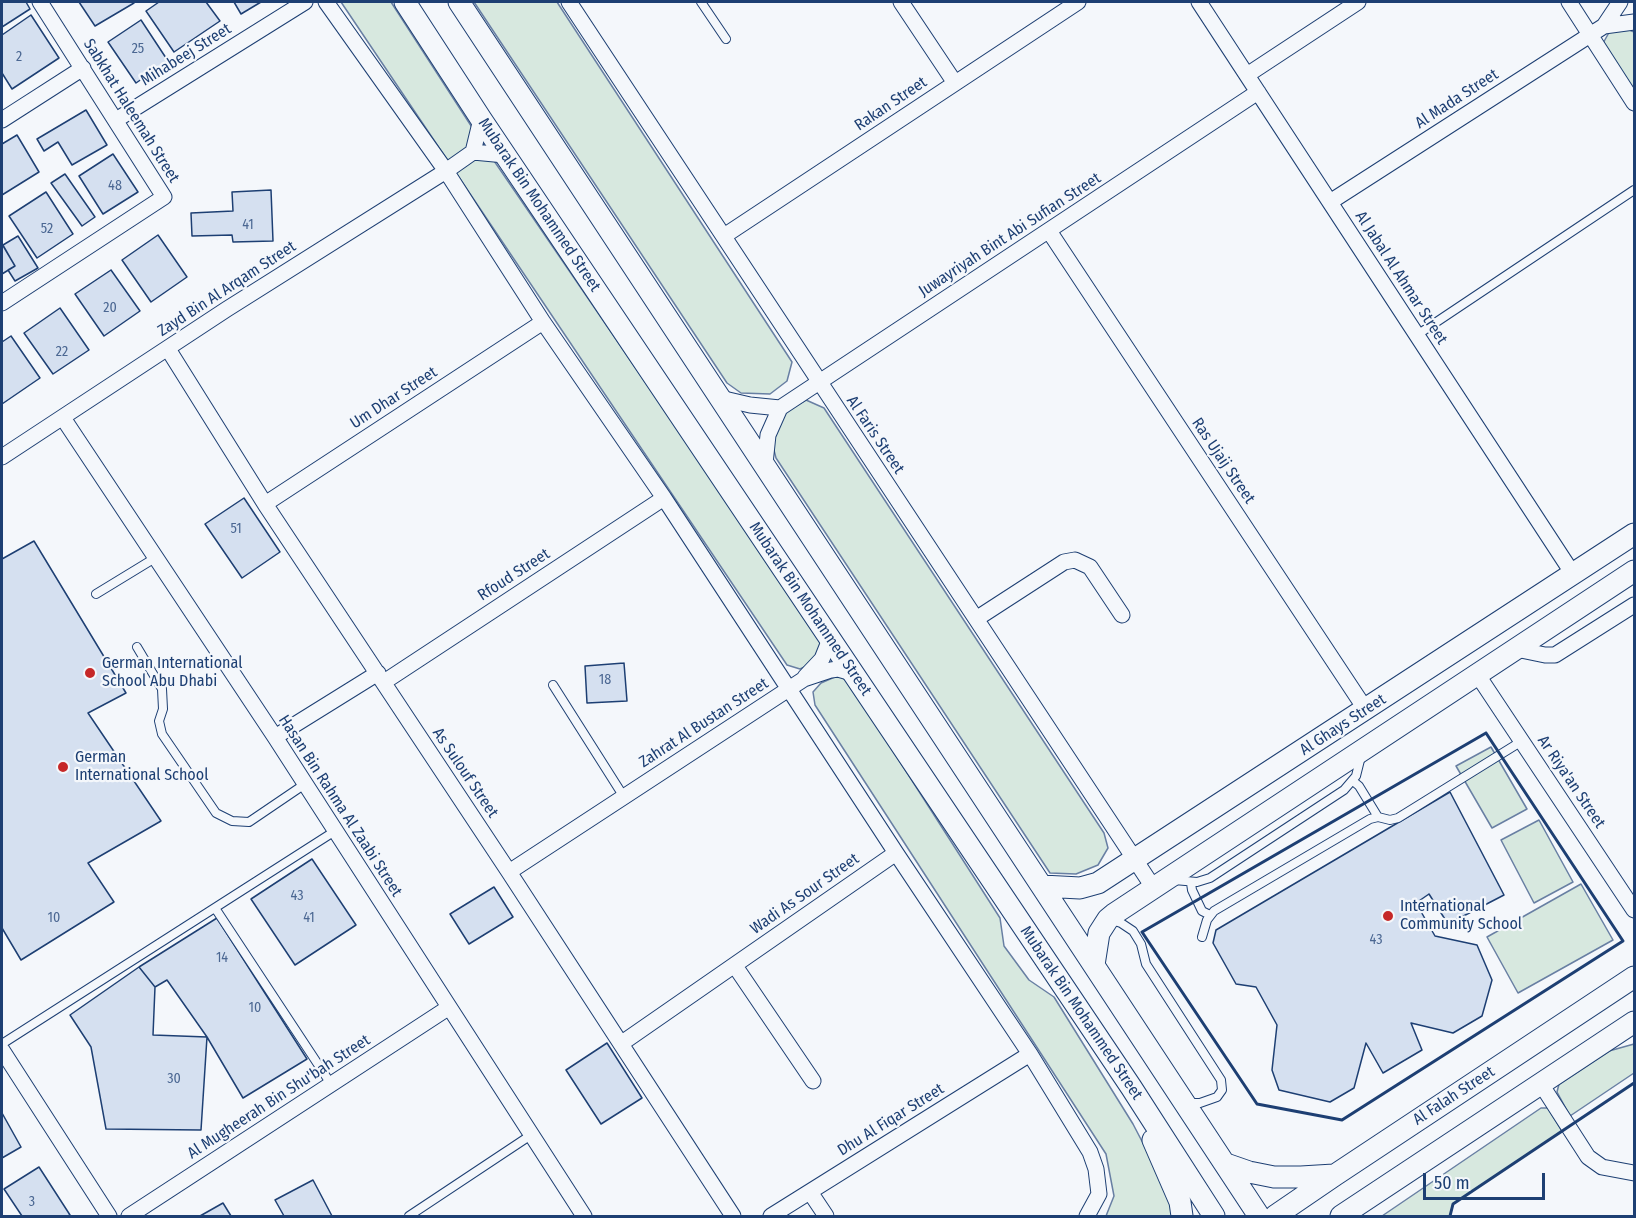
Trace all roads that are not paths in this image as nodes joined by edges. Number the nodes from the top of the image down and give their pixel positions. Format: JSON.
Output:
{"nodes":[{"id":1,"x":40,"y":2,"type":"edge"},
{"id":2,"x":305,"y":2,"type":"edge"},
{"id":3,"x":326,"y":2,"type":"edge"},
{"id":4,"x":405,"y":2,"type":"edge"},
{"id":5,"x":459,"y":2,"type":"edge"},
{"id":6,"x":569,"y":2,"type":"edge"},
{"id":7,"x":701,"y":2,"type":"edge"},
{"id":8,"x":901,"y":2,"type":"edge"},
{"id":9,"x":1078,"y":2,"type":"edge"},
{"id":10,"x":1199,"y":2,"type":"edge"},
{"id":11,"x":1358,"y":2,"type":"edge"},
{"id":12,"x":1569,"y":2,"type":"edge"},
{"id":13,"x":1620,"y":2,"type":"edge"},
{"id":14,"x":1635,"y":22,"type":"edge"},
{"id":15,"x":1598,"y":30,"type":"junction"},
{"id":16,"x":726,"y":39,"type":"dead end"},
{"id":17,"x":83,"y":68,"type":"junction"},
{"id":18,"x":1247,"y":75,"type":"junction"},
{"id":19,"x":955,"y":83,"type":"junction"},
{"id":20,"x":1258,"y":92,"type":"junction"},
{"id":21,"x":1635,"y":103,"type":"edge"},
{"id":22,"x":481,"y":119,"type":"junction"},
{"id":23,"x":2,"y":120,"type":"edge"},
{"id":24,"x":116,"y":120,"type":"junction"},
{"id":25,"x":473,"y":152,"type":"junction"},
{"id":26,"x":505,"y":155,"type":"junction"},
{"id":27,"x":446,"y":171,"type":"junction"},
{"id":28,"x":1635,"y":190,"type":"edge"},
{"id":29,"x":1330,"y":202,"type":"junction"},
{"id":30,"x":1049,"y":231,"type":"junction"},
{"id":31,"x":724,"y":236,"type":"junction"},
{"id":32,"x":2,"y":303,"type":"edge"},
{"id":33,"x":543,"y":322,"type":"junction"},
{"id":34,"x":1417,"y":335,"type":"junction"},
{"id":35,"x":168,"y":349,"type":"junction"},
{"id":36,"x":819,"y":383,"type":"junction"},
{"id":37,"x":720,"y":398,"type":"junction"},
{"id":38,"x":780,"y":408,"type":"junction"},
{"id":39,"x":63,"y":417,"type":"junction"},
{"id":40,"x":2,"y":457,"type":"edge"},
{"id":41,"x":765,"y":464,"type":"junction"},
{"id":42,"x":664,"y":498,"type":"junction"},
{"id":43,"x":265,"y":504,"type":"junction"},
{"id":44,"x":1635,"y":534,"type":"edge"},
{"id":45,"x":155,"y":558,"type":"junction"},
{"id":46,"x":1635,"y":571,"type":"edge"},
{"id":47,"x":1573,"y":574,"type":"junction"},
{"id":48,"x":96,"y":594,"type":"dead end"},
{"id":49,"x":1632,"y":611,"type":"edge"},
{"id":50,"x":1122,"y":615,"type":"dead end"},
{"id":51,"x":976,"y":619,"type":"junction"},
{"id":52,"x":830,"y":639,"type":"junction"},
{"id":53,"x":137,"y":647,"type":"dead end"},
{"id":54,"x":1516,"y":649,"type":"junction"},
{"id":55,"x":852,"y":673,"type":"junction"},
{"id":56,"x":1477,"y":674,"type":"junction"},
{"id":57,"x":381,"y":678,"type":"junction"},
{"id":58,"x":804,"y":680,"type":"junction"},
{"id":59,"x":553,"y":685,"type":"dead end"},
{"id":60,"x":788,"y":689,"type":"junction"},
{"id":61,"x":1366,"y":710,"type":"junction"},
{"id":62,"x":275,"y":736,"type":"junction"},
{"id":63,"x":1522,"y":741,"type":"junction"},
{"id":64,"x":1363,"y":749,"type":"junction"},
{"id":65,"x":1353,"y":781,"type":"junction"},
{"id":66,"x":305,"y":784,"type":"junction"},
{"id":67,"x":624,"y":797,"type":"junction"},
{"id":68,"x":1378,"y":817,"type":"junction"},
{"id":69,"x":335,"y":831,"type":"junction"},
{"id":70,"x":896,"y":853,"type":"junction"},
{"id":71,"x":1134,"y":859,"type":"junction"},
{"id":72,"x":510,"y":872,"type":"junction"},
{"id":73,"x":1159,"y":883,"type":"junction"},
{"id":74,"x":1191,"y":883,"type":"junction"},
{"id":75,"x":1042,"y":886,"type":"junction"},
{"id":76,"x":215,"y":908,"type":"junction"},
{"id":77,"x":1635,"y":910,"type":"edge"},
{"id":78,"x":1210,"y":915,"type":"junction"},
{"id":79,"x":1108,"y":920,"type":"junction"},
{"id":80,"x":1202,"y":937,"type":"dead end"},
{"id":81,"x":1094,"y":965,"type":"junction"},
{"id":82,"x":735,"y":966,"type":"junction"},
{"id":83,"x":1635,"y":977,"type":"edge"},
{"id":84,"x":448,"y":1008,"type":"junction"},
{"id":85,"x":1635,"y":1022,"type":"edge"},
{"id":86,"x":622,"y":1043,"type":"junction"},
{"id":87,"x":2,"y":1044,"type":"edge"},
{"id":88,"x":2,"y":1050,"type":"edge"},
{"id":89,"x":1030,"y":1054,"type":"junction"},
{"id":90,"x":813,"y":1081,"type":"dead end"},
{"id":91,"x":331,"y":1084,"type":"junction"},
{"id":92,"x":1541,"y":1084,"type":"junction"},
{"id":93,"x":1131,"y":1087,"type":"junction"},
{"id":94,"x":1185,"y":1103,"type":"junction"},
{"id":95,"x":531,"y":1135,"type":"junction"},
{"id":96,"x":1226,"y":1164,"type":"junction"},
{"id":97,"x":1635,"y":1173,"type":"edge"},
{"id":98,"x":1335,"y":1174,"type":"junction"},
{"id":99,"x":810,"y":1192,"type":"junction"},
{"id":100,"x":1346,"y":1215,"type":"edge"},
{"id":101,"x":110,"y":1216,"type":"edge"},
{"id":102,"x":129,"y":1216,"type":"edge"},
{"id":103,"x":409,"y":1216,"type":"edge"},
{"id":104,"x":584,"y":1216,"type":"edge"},
{"id":105,"x":734,"y":1216,"type":"edge"},
{"id":106,"x":771,"y":1216,"type":"edge"},
{"id":107,"x":826,"y":1216,"type":"edge"},
{"id":108,"x":1088,"y":1216,"type":"edge"},
{"id":109,"x":1182,"y":1216,"type":"edge"},
{"id":110,"x":1214,"y":1216,"type":"edge"},
{"id":111,"x":1259,"y":1216,"type":"edge"},
{"id":112,"x":1275,"y":1216,"type":"edge"}],
"edges":[{"from":1,"to":17,"type":"street","name":"Sabkhat Haleemah Street"},
{"from":2,"to":24,"type":"street","name":"Mihabeej Street"},
{"from":3,"to":27,"type":"street"},
{"from":4,"to":22,"type":"main road","name":"Mubarak Bin Mohammed Street"},
{"from":5,"to":37,"type":"main road"},
{"from":6,"to":31,"type":"street","name":"Al Faris Street"},
{"from":7,"to":16,"type":"lane"},
{"from":8,"to":19,"type":"street"},
{"from":9,"to":19,"type":"street","name":"Rakan Street"},
{"from":10,"to":18,"type":"street","name":"Al Jabal Al Ahmar Street"},
{"from":11,"to":18,"type":"street"},
{"from":12,"to":15,"type":"street"},
{"from":13,"to":15,"type":"street","name":"Al Mada Street"},
{"from":14,"to":15,"type":"street","name":"Al Mada Street"},
{"from":15,"to":21,"type":"street"},
{"from":15,"to":29,"type":"street","name":"Al Mada Street"},
{"from":17,"to":23,"type":"street"},
{"from":17,"to":24,"type":"street","name":"Sabkhat Haleemah Street"},
{"from":18,"to":20,"type":"street","name":"Al Jabal Al Ahmar Street"},
{"from":19,"to":31,"type":"street","name":"Rakan Street"},
{"from":20,"to":29,"type":"street","name":"Al Jabal Al Ahmar Street"},
{"from":20,"to":30,"type":"street","name":"Juwayriyah Bint Abi Sufian Street"},
{"from":22,"to":25,"type":"street"},
{"from":22,"to":26,"type":"main road","name":"Mubarak Bin Mohammed Street"},
{"from":24,"to":32,"type":"street","name":"Sabkhat Haleemah Street"},
{"from":25,"to":26,"type":"street"},
{"from":25,"to":27,"type":"street","name":"Zayd Bin Al Arqam Street"},
{"from":26,"to":52,"type":"main road","name":"Mubarak Bin Mohammed Street"},
{"from":27,"to":33,"type":"street"},
{"from":27,"to":35,"type":"street","name":"Zayd Bin Al Arqam Street"},
{"from":28,"to":34,"type":"lane"},
{"from":29,"to":34,"type":"street","name":"Al Jabal Al Ahmar Street"},
{"from":30,"to":36,"type":"street","name":"Juwayriyah Bint Abi Sufian Street"},
{"from":30,"to":61,"type":"street","name":"Ras Ujaij Street"},
{"from":31,"to":36,"type":"street","name":"Al Faris Street"},
{"from":33,"to":42,"type":"street"},
{"from":33,"to":43,"type":"street","name":"Um Dhar Street"},
{"from":34,"to":47,"type":"street","name":"Al Jabal Al Ahmar Street"},
{"from":35,"to":39,"type":"street","name":"Zayd Bin Al Arqam Street"},
{"from":35,"to":43,"type":"street","name":"As Sulouf Street"},
{"from":36,"to":38,"type":"street","name":"Juwayriyah Bint Abi Sufian Street"},
{"from":36,"to":51,"type":"street","name":"Al Faris Street"},
{"from":37,"to":38,"type":"street"},
{"from":37,"to":41,"type":"main road"},
{"from":38,"to":41,"type":"street"},
{"from":39,"to":40,"type":"street","name":"Zayd Bin Al Arqam Street"},
{"from":39,"to":45,"type":"street","name":"Hasan Bin Rahma Al Zaabi Street"},
{"from":41,"to":75,"type":"main road"},
{"from":42,"to":57,"type":"street","name":"Rfoud Street"},
{"from":42,"to":60,"type":"street"},
{"from":43,"to":57,"type":"street","name":"As Sulouf Street"},
{"from":44,"to":47,"type":"main road","name":"Al Ghays Street"},
{"from":45,"to":48,"type":"lane"},
{"from":45,"to":62,"type":"street","name":"Hasan Bin Rahma Al Zaabi Street"},
{"from":46,"to":54,"type":"main road","name":"Al Ghays Street"},
{"from":47,"to":61,"type":"main road","name":"Al Ghays Street"},
{"from":49,"to":54,"type":"street"},
{"from":50,"to":51,"type":"street"},
{"from":51,"to":71,"type":"street","name":"Al Faris Street"},
{"from":52,"to":55,"type":"main road","name":"Mubarak Bin Mohammed Street"},
{"from":52,"to":58,"type":"street","name":"Zahrat Al Bustan Street"},
{"from":53,"to":66,"type":"lane"},
{"from":54,"to":56,"type":"main road","name":"Al Ghays Street"},
{"from":55,"to":58,"type":"street","name":"Zahrat Al Bustan Street"},
{"from":55,"to":93,"type":"main road","name":"Mubarak Bin Mohammed Street"},
{"from":56,"to":63,"type":"street","name":"Ar Riya'an Street"},
{"from":56,"to":64,"type":"main road","name":"Al Ghays Street"},
{"from":57,"to":62,"type":"street","name":"Rfoud Street"},
{"from":57,"to":72,"type":"street","name":"As Sulouf Street"},
{"from":58,"to":60,"type":"street","name":"Zahrat Al Bustan Street"},
{"from":59,"to":67,"type":"lane"},
{"from":60,"to":67,"type":"street","name":"Zahrat Al Bustan Street"},
{"from":60,"to":70,"type":"street"},
{"from":61,"to":71,"type":"main road","name":"Al Ghays Street"},
{"from":62,"to":66,"type":"street","name":"Hasan Bin Rahma Al Zaabi Street"},
{"from":63,"to":68,"type":"lane"},
{"from":63,"to":77,"type":"street","name":"Ar Riya'an Street"},
{"from":64,"to":65,"type":"lane"},
{"from":64,"to":73,"type":"main road","name":"Al Ghays Street"},
{"from":65,"to":68,"type":"lane"},
{"from":65,"to":74,"type":"lane"},
{"from":66,"to":69,"type":"street","name":"Hasan Bin Rahma Al Zaabi Street"},
{"from":67,"to":72,"type":"street","name":"Zahrat Al Bustan Street"},
{"from":68,"to":78,"type":"lane"},
{"from":69,"to":76,"type":"lane"},
{"from":69,"to":84,"type":"street","name":"Hasan Bin Rahma Al Zaabi Street"},
{"from":70,"to":82,"type":"street","name":"Wadi As Sour Street"},
{"from":70,"to":89,"type":"street"},
{"from":71,"to":73,"type":"street","name":"Al Faris Street"},
{"from":71,"to":75,"type":"main road","name":"Al Ghays Street"},
{"from":72,"to":86,"type":"street","name":"As Sulouf Street"},
{"from":73,"to":74,"type":"lane"},
{"from":73,"to":79,"type":"main road","name":"Al Ghays Street"},
{"from":74,"to":78,"type":"lane"},
{"from":75,"to":81,"type":"main road"},
{"from":76,"to":87,"type":"lane"},
{"from":76,"to":91,"type":"lane"},
{"from":78,"to":80,"type":"lane"},
{"from":79,"to":81,"type":"main road"},
{"from":79,"to":94,"type":"lane"},
{"from":81,"to":94,"type":"main road"},
{"from":82,"to":86,"type":"street","name":"Wadi As Sour Street"},
{"from":82,"to":90,"type":"street"},
{"from":83,"to":98,"type":"main road","name":"Al Falah Street"},
{"from":84,"to":91,"type":"street","name":"Al Mugheerah Bin Shu'bah Street"},
{"from":84,"to":95,"type":"street","name":"Hasan Bin Rahma Al Zaabi Street"},
{"from":85,"to":92,"type":"main road"},
{"from":86,"to":105,"type":"street","name":"As Sulouf Street"},
{"from":88,"to":101,"type":"street"},
{"from":89,"to":99,"type":"street","name":"Dhu Al Fiqar Street"},
{"from":89,"to":108,"type":"street"},
{"from":91,"to":102,"type":"street","name":"Al Mugheerah Bin Shu'bah Street"},
{"from":92,"to":97,"type":"street"},
{"from":92,"to":100,"type":"main road"},
{"from":93,"to":109,"type":"main road"},
{"from":93,"to":110,"type":"main road","name":"Mubarak Bin Mohammed Street"},
{"from":94,"to":96,"type":"main road"},
{"from":95,"to":103,"type":"lane"},
{"from":95,"to":104,"type":"street","name":"Hasan Bin Rahma Al Zaabi Street"},
{"from":96,"to":98,"type":"main road"},
{"from":96,"to":111,"type":"main road"},
{"from":98,"to":112,"type":"main road","name":"Al Falah Street"},
{"from":99,"to":106,"type":"street","name":"Dhu Al Fiqar Street"},
{"from":99,"to":107,"type":"street"}]}
